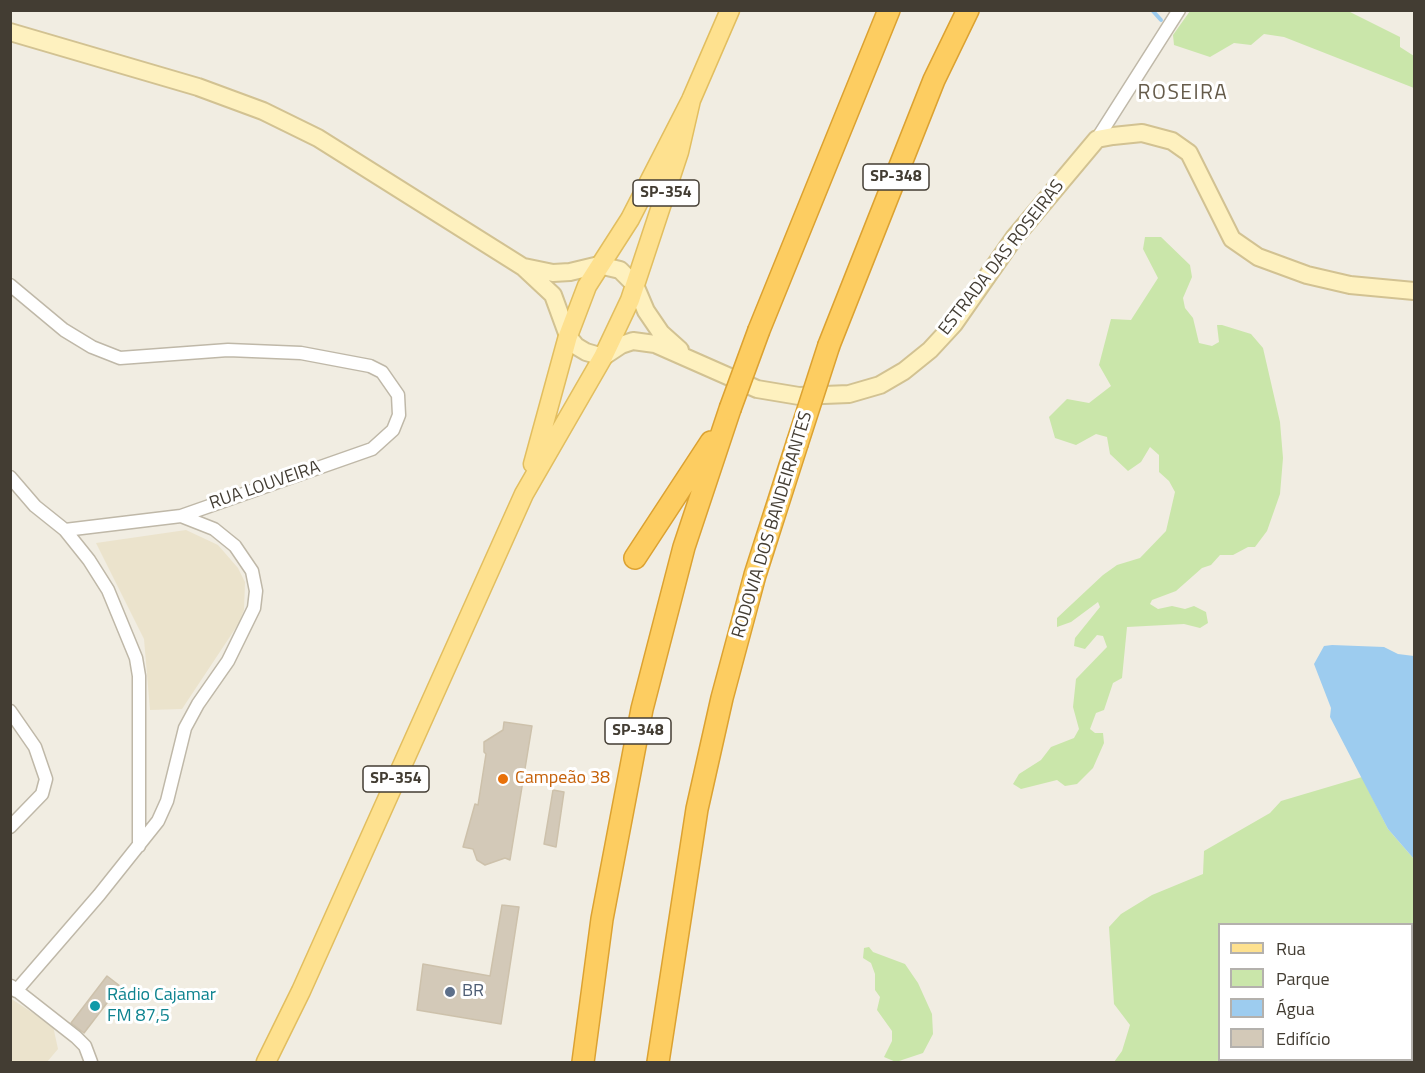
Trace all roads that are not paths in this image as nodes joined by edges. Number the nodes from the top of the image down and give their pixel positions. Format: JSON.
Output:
{"nodes":[{"id":1,"x":730,"y":10,"type":"edge"},
{"id":2,"x":889,"y":10,"type":"edge"},
{"id":3,"x":968,"y":10,"type":"edge"},
{"id":4,"x":1179,"y":10,"type":"edge"},
{"id":5,"x":10,"y":32,"type":"edge"},
{"id":6,"x":691,"y":100,"type":"junction"},
{"id":7,"x":1097,"y":139,"type":"junction"},
{"id":8,"x":599,"y":265,"type":"junction"},
{"id":9,"x":523,"y":267,"type":"junction"},
{"id":10,"x":10,"y":285,"type":"edge"},
{"id":11,"x":634,"y":285,"type":"junction"},
{"id":12,"x":1414,"y":291,"type":"edge"},
{"id":13,"x":568,"y":336,"type":"junction"},
{"id":14,"x":603,"y":357,"type":"junction"},
{"id":15,"x":697,"y":364,"type":"junction"},
{"id":16,"x":729,"y":412,"type":"junction"},
{"id":17,"x":10,"y":477,"type":"edge"},
{"id":18,"x":524,"y":494,"type":"junction"},
{"id":19,"x":181,"y":516,"type":"junction"},
{"id":20,"x":65,"y":530,"type":"junction"},
{"id":21,"x":635,"y":558,"type":"dead end"},
{"id":22,"x":10,"y":711,"type":"edge"},
{"id":23,"x":10,"y":827,"type":"edge"},
{"id":24,"x":139,"y":846,"type":"junction"},
{"id":25,"x":14,"y":988,"type":"edge"},
{"id":26,"x":91,"y":1062,"type":"edge"},
{"id":27,"x":266,"y":1062,"type":"edge"},
{"id":28,"x":583,"y":1062,"type":"edge"},
{"id":29,"x":658,"y":1062,"type":"edge"}],
"edges":[{"from":1,"to":6,"type":"main road","number":"SP-354"},
{"from":2,"to":16,"type":"highway","number":"SP-348","bridge":true},
{"from":3,"to":29,"type":"highway","name":"RODOVIA DOS BANDEIRANTES","number":"SP-348","bridge":true},
{"from":4,"to":7,"type":"street"},
{"from":5,"to":9,"type":"street"},
{"from":6,"to":8,"type":"main road","number":"SP-354"},
{"from":6,"to":11,"type":"main road","number":"SP-354"},
{"from":7,"to":12,"type":"street"},
{"from":7,"to":15,"type":"street","name":"ESTRADA DAS ROSEIRAS"},
{"from":8,"to":9,"type":"street"},
{"from":8,"to":11,"type":"street"},
{"from":8,"to":13,"type":"main road","number":"SP-354"},
{"from":9,"to":13,"type":"street"},
{"from":10,"to":19,"type":"street","name":"RUA LOUVEIRA"},
{"from":11,"to":14,"type":"main road","number":"SP-354"},
{"from":11,"to":15,"type":"street","name":"ESTRADA DAS ROSEIRAS"},
{"from":13,"to":14,"type":"street"},
{"from":13,"to":18,"type":"main road","number":"SP-354"},
{"from":14,"to":15,"type":"street","name":"ESTRADA DAS ROSEIRAS"},
{"from":14,"to":18,"type":"main road","number":"SP-354"},
{"from":16,"to":21,"type":"highway"},
{"from":16,"to":28,"type":"highway","number":"SP-348"},
{"from":17,"to":20,"type":"street"},
{"from":18,"to":27,"type":"main road","number":"SP-354"},
{"from":19,"to":20,"type":"street","name":"RUA LOUVEIRA"},
{"from":19,"to":24,"type":"street"},
{"from":20,"to":24,"type":"street"},
{"from":22,"to":23,"type":"street"},
{"from":24,"to":25,"type":"street"},
{"from":25,"to":26,"type":"street"}]}
